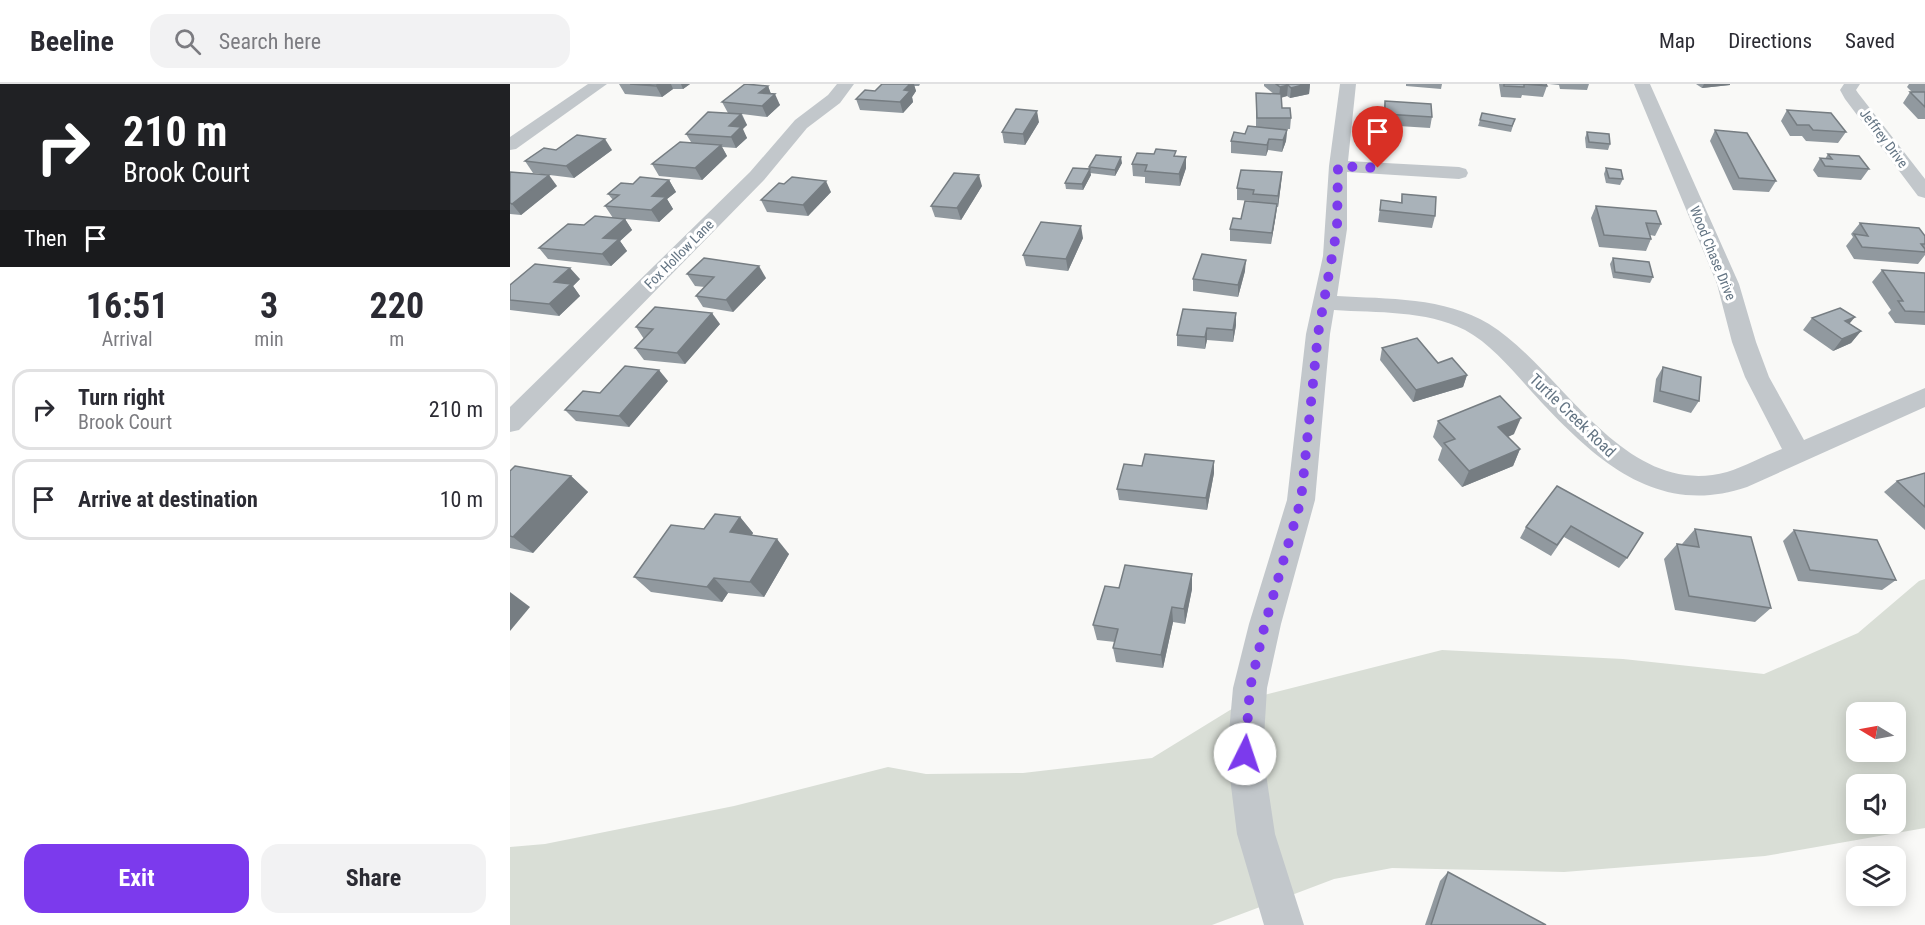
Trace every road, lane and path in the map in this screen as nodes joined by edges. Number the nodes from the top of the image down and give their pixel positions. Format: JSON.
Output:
{"nodes":[{"id":1,"x":599,"y":84,"type":"edge"},
{"id":2,"x":846,"y":84,"type":"edge"},
{"id":3,"x":1348,"y":84,"type":"edge"},
{"id":4,"x":1642,"y":84,"type":"edge"},
{"id":5,"x":1851,"y":84,"type":"edge"},
{"id":6,"x":510,"y":145,"type":"edge"},
{"id":7,"x":1338,"y":166,"type":"junction"},
{"id":8,"x":1459,"y":173,"type":"dead end"},
{"id":9,"x":1925,"y":192,"type":"edge"},
{"id":10,"x":1325,"y":302,"type":"junction"},
{"id":11,"x":1925,"y":397,"type":"edge"},
{"id":12,"x":510,"y":423,"type":"edge"},
{"id":13,"x":1798,"y":454,"type":"junction"},
{"id":14,"x":1284,"y":925,"type":"edge"}],
"edges":[{"from":1,"to":6,"type":"street"},
{"from":2,"to":12,"type":"street","name":"Fox Hollow Lane"},
{"from":3,"to":7,"type":"street"},
{"from":4,"to":13,"type":"street","name":"Wood Chase Drive"},
{"from":5,"to":9,"type":"street","name":"Jeffrey Drive"},
{"from":7,"to":8,"type":"street"},
{"from":7,"to":10,"type":"street"},
{"from":10,"to":13,"type":"street","name":"Turtle Creek Road"},
{"from":10,"to":14,"type":"street"},
{"from":11,"to":13,"type":"street","name":"Turtle Creek Road"}]}
